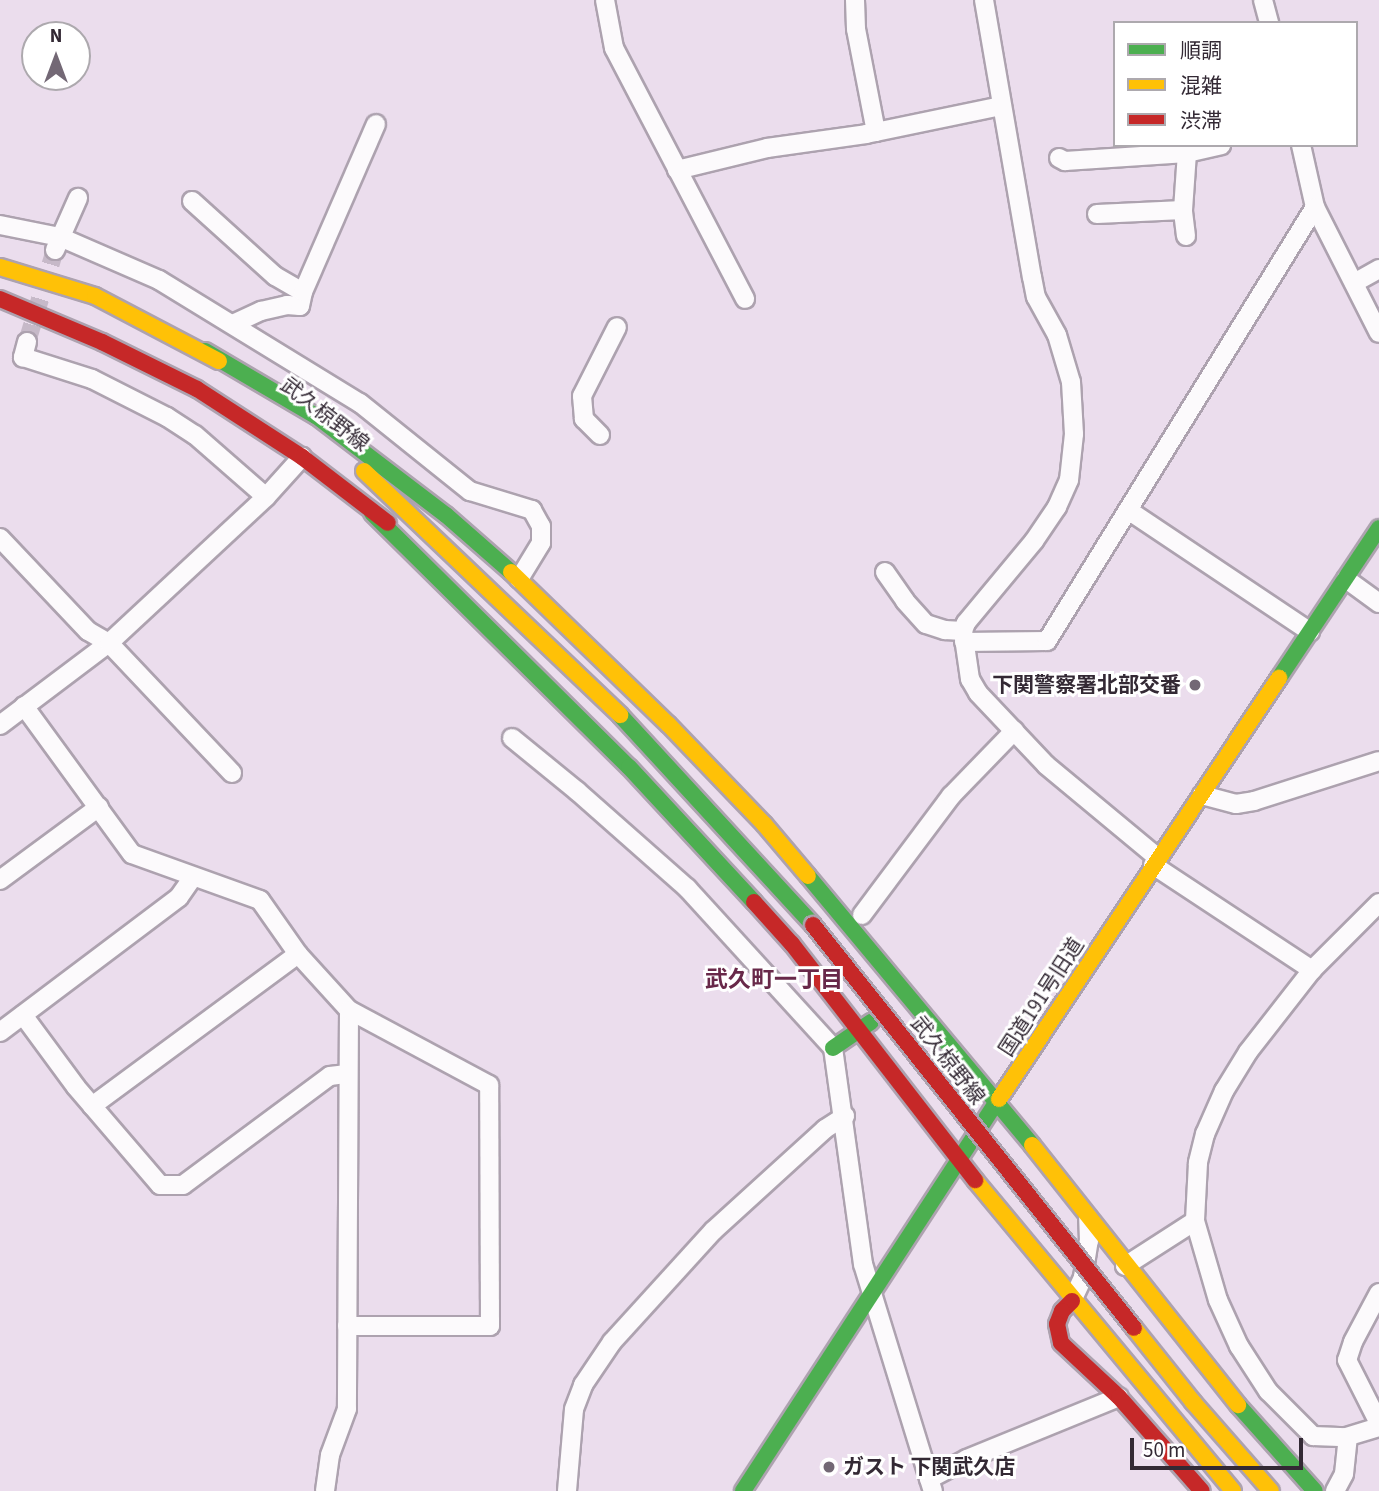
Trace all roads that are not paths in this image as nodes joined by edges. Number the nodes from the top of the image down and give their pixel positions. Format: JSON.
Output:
{"nodes":[{"id":1,"x":605,"y":0,"type":"edge"},
{"id":2,"x":856,"y":0,"type":"edge"},
{"id":3,"x":984,"y":0,"type":"edge"},
{"id":4,"x":1263,"y":0,"type":"edge"},
{"id":5,"x":1268,"y":21,"type":"edge"},
{"id":6,"x":1002,"y":106,"type":"junction"},
{"id":7,"x":376,"y":124,"type":"dead end"},
{"id":8,"x":876,"y":132,"type":"junction"},
{"id":9,"x":1212,"y":147,"type":"edge"},
{"id":10,"x":1301,"y":147,"type":"edge"},
{"id":11,"x":1187,"y":153,"type":"junction"},
{"id":12,"x":1059,"y":158,"type":"dead end"},
{"id":13,"x":677,"y":170,"type":"junction"},
{"id":14,"x":78,"y":198,"type":"dead end"},
{"id":15,"x":192,"y":201,"type":"dead end"},
{"id":16,"x":1315,"y":207,"type":"junction"},
{"id":17,"x":1182,"y":210,"type":"junction"},
{"id":18,"x":1097,"y":214,"type":"dead end"},
{"id":19,"x":0,"y":225,"type":"edge"},
{"id":20,"x":1186,"y":236,"type":"dead end"},
{"id":21,"x":58,"y":244,"type":"junction"},
{"id":22,"x":0,"y":267,"type":"edge"},
{"id":23,"x":1379,"y":269,"type":"edge"},
{"id":24,"x":1354,"y":283,"type":"junction"},
{"id":25,"x":303,"y":292,"type":"junction"},
{"id":26,"x":0,"y":299,"type":"edge"},
{"id":27,"x":745,"y":299,"type":"dead end"},
{"id":28,"x":233,"y":324,"type":"junction"},
{"id":29,"x":617,"y":327,"type":"dead end"},
{"id":30,"x":1379,"y":333,"type":"edge"},
{"id":31,"x":27,"y":342,"type":"dead end"},
{"id":32,"x":205,"y":351,"type":"junction"},
{"id":33,"x":600,"y":435,"type":"dead end"},
{"id":34,"x":302,"y":457,"type":"junction"},
{"id":35,"x":266,"y":497,"type":"junction"},
{"id":36,"x":1128,"y":510,"type":"junction"},
{"id":37,"x":372,"y":513,"type":"junction"},
{"id":38,"x":1379,"y":528,"type":"edge"},
{"id":39,"x":0,"y":538,"type":"edge"},
{"id":40,"x":885,"y":572,"type":"dead end"},
{"id":41,"x":519,"y":579,"type":"junction"},
{"id":42,"x":1346,"y":579,"type":"junction"},
{"id":43,"x":1379,"y":603,"type":"edge"},
{"id":44,"x":1310,"y":632,"type":"junction"},
{"id":45,"x":963,"y":636,"type":"junction"},
{"id":46,"x":109,"y":643,"type":"junction"},
{"id":47,"x":575,"y":669,"type":"junction"},
{"id":48,"x":24,"y":706,"type":"junction"},
{"id":49,"x":0,"y":725,"type":"edge"},
{"id":50,"x":1014,"y":731,"type":"junction"},
{"id":51,"x":512,"y":738,"type":"dead end"},
{"id":52,"x":1379,"y":761,"type":"edge"},
{"id":53,"x":232,"y":773,"type":"dead end"},
{"id":54,"x":1202,"y":795,"type":"junction"},
{"id":55,"x":99,"y":807,"type":"junction"},
{"id":56,"x":1155,"y":861,"type":"junction"},
{"id":57,"x":193,"y":877,"type":"junction"},
{"id":58,"x":0,"y":880,"type":"edge"},
{"id":59,"x":1379,"y":903,"type":"edge"},
{"id":60,"x":862,"y":915,"type":"dead end"},
{"id":61,"x":298,"y":954,"type":"junction"},
{"id":62,"x":1312,"y":970,"type":"junction"},
{"id":63,"x":908,"y":994,"type":"junction"},
{"id":64,"x":349,"y":1010,"type":"junction"},
{"id":65,"x":23,"y":1015,"type":"junction"},
{"id":66,"x":0,"y":1032,"type":"edge"},
{"id":67,"x":858,"y":1032,"type":"junction"},
{"id":68,"x":833,"y":1048,"type":"junction"},
{"id":69,"x":347,"y":1074,"type":"junction"},
{"id":70,"x":998,"y":1102,"type":"junction"},
{"id":71,"x":92,"y":1106,"type":"junction"},
{"id":72,"x":845,"y":1116,"type":"junction"},
{"id":73,"x":958,"y":1160,"type":"junction"},
{"id":74,"x":1088,"y":1218,"type":"junction"},
{"id":75,"x":1195,"y":1220,"type":"junction"},
{"id":76,"x":1125,"y":1266,"type":"junction"},
{"id":77,"x":1379,"y":1293,"type":"edge"},
{"id":78,"x":872,"y":1296,"type":"junction"},
{"id":79,"x":1072,"y":1301,"type":"junction"},
{"id":80,"x":347,"y":1326,"type":"junction"},
{"id":81,"x":1119,"y":1397,"type":"junction"},
{"id":82,"x":1379,"y":1425,"type":"edge"},
{"id":83,"x":1348,"y":1437,"type":"junction"},
{"id":84,"x":931,"y":1485,"type":"edge"},
{"id":85,"x":325,"y":1491,"type":"edge"},
{"id":86,"x":567,"y":1491,"type":"edge"},
{"id":87,"x":743,"y":1491,"type":"edge"},
{"id":88,"x":1202,"y":1491,"type":"edge"},
{"id":89,"x":1233,"y":1491,"type":"edge"},
{"id":90,"x":1272,"y":1491,"type":"edge"},
{"id":91,"x":1315,"y":1491,"type":"edge"},
{"id":92,"x":1335,"y":1491,"type":"edge"}],
"edges":[{"from":1,"to":13,"type":"street"},
{"from":2,"to":8,"type":"street"},
{"from":3,"to":6,"type":"street"},
{"from":4,"to":5,"type":"street"},
{"from":6,"to":8,"type":"street"},
{"from":6,"to":45,"type":"street"},
{"from":7,"to":25,"type":"street"},
{"from":8,"to":13,"type":"street"},
{"from":9,"to":11,"type":"street"},
{"from":10,"to":16,"type":"street"},
{"from":11,"to":12,"type":"street"},
{"from":11,"to":17,"type":"street"},
{"from":13,"to":27,"type":"street"},
{"from":14,"to":21,"type":"street"},
{"from":15,"to":25,"type":"street"},
{"from":16,"to":24,"type":"street"},
{"from":16,"to":36,"type":"street"},
{"from":17,"to":18,"type":"street"},
{"from":17,"to":20,"type":"street"},
{"from":19,"to":21,"type":"street"},
{"from":21,"to":28,"type":"street"},
{"from":22,"to":32,"type":"main road","name":"武久椋野線"},
{"from":23,"to":24,"type":"street"},
{"from":24,"to":30,"type":"street"},
{"from":25,"to":28,"type":"street"},
{"from":26,"to":34,"type":"main road","name":"武久椋野線"},
{"from":28,"to":41,"type":"street"},
{"from":29,"to":33,"type":"street"},
{"from":31,"to":35,"type":"street"},
{"from":32,"to":41,"type":"main road"},
{"from":32,"to":47,"type":"main road","name":"武久椋野線"},
{"from":34,"to":35,"type":"street"},
{"from":34,"to":37,"type":"main road","name":"武久椋野線"},
{"from":35,"to":46,"type":"street"},
{"from":36,"to":44,"type":"street"},
{"from":36,"to":45,"type":"street"},
{"from":37,"to":47,"type":"main road","name":"武久椋野線"},
{"from":37,"to":67,"type":"main road"},
{"from":38,"to":42,"type":"main road","name":"国道191号旧道"},
{"from":39,"to":46,"type":"street"},
{"from":40,"to":45,"type":"street"},
{"from":41,"to":63,"type":"main road"},
{"from":42,"to":43,"type":"street"},
{"from":42,"to":44,"type":"main road","name":"国道191号旧道"},
{"from":44,"to":54,"type":"main road","name":"国道191号旧道"},
{"from":45,"to":50,"type":"street"},
{"from":46,"to":48,"type":"street"},
{"from":46,"to":53,"type":"street"},
{"from":47,"to":90,"type":"main road","name":"武久椋野線","bridge":true},
{"from":48,"to":49,"type":"street"},
{"from":48,"to":55,"type":"street"},
{"from":50,"to":56,"type":"street"},
{"from":50,"to":60,"type":"street"},
{"from":51,"to":68,"type":"street"},
{"from":52,"to":54,"type":"street"},
{"from":54,"to":56,"type":"main road","name":"国道191号旧道"},
{"from":55,"to":57,"type":"street"},
{"from":55,"to":58,"type":"street"},
{"from":56,"to":62,"type":"street"},
{"from":56,"to":70,"type":"main road","name":"国道191号旧道"},
{"from":57,"to":61,"type":"street"},
{"from":57,"to":65,"type":"street"},
{"from":59,"to":62,"type":"street"},
{"from":61,"to":64,"type":"street"},
{"from":61,"to":71,"type":"street"},
{"from":62,"to":75,"type":"street"},
{"from":63,"to":67,"type":"main road"},
{"from":63,"to":70,"type":"main road"},
{"from":64,"to":69,"type":"street"},
{"from":64,"to":80,"type":"street"},
{"from":65,"to":66,"type":"street"},
{"from":65,"to":71,"type":"street"},
{"from":67,"to":68,"type":"main road"},
{"from":67,"to":73,"type":"main road"},
{"from":68,"to":72,"type":"street"},
{"from":69,"to":71,"type":"street"},
{"from":69,"to":80,"type":"street"},
{"from":70,"to":73,"type":"main road","name":"国道191号旧道"},
{"from":70,"to":74,"type":"main road"},
{"from":72,"to":78,"type":"street"},
{"from":72,"to":86,"type":"street"},
{"from":73,"to":78,"type":"main road","name":"国道191号旧道"},
{"from":73,"to":79,"type":"main road"},
{"from":74,"to":76,"type":"main road"},
{"from":74,"to":79,"type":"street"},
{"from":75,"to":76,"type":"street"},
{"from":75,"to":83,"type":"street"},
{"from":76,"to":91,"type":"main road"},
{"from":77,"to":82,"type":"street"},
{"from":78,"to":84,"type":"street"},
{"from":78,"to":87,"type":"main road","name":"国道191号旧道"},
{"from":79,"to":81,"type":"main road"},
{"from":79,"to":89,"type":"main road"},
{"from":80,"to":85,"type":"street"},
{"from":81,"to":84,"type":"street"},
{"from":81,"to":88,"type":"main road"},
{"from":82,"to":83,"type":"street"},
{"from":83,"to":92,"type":"street"}]}
